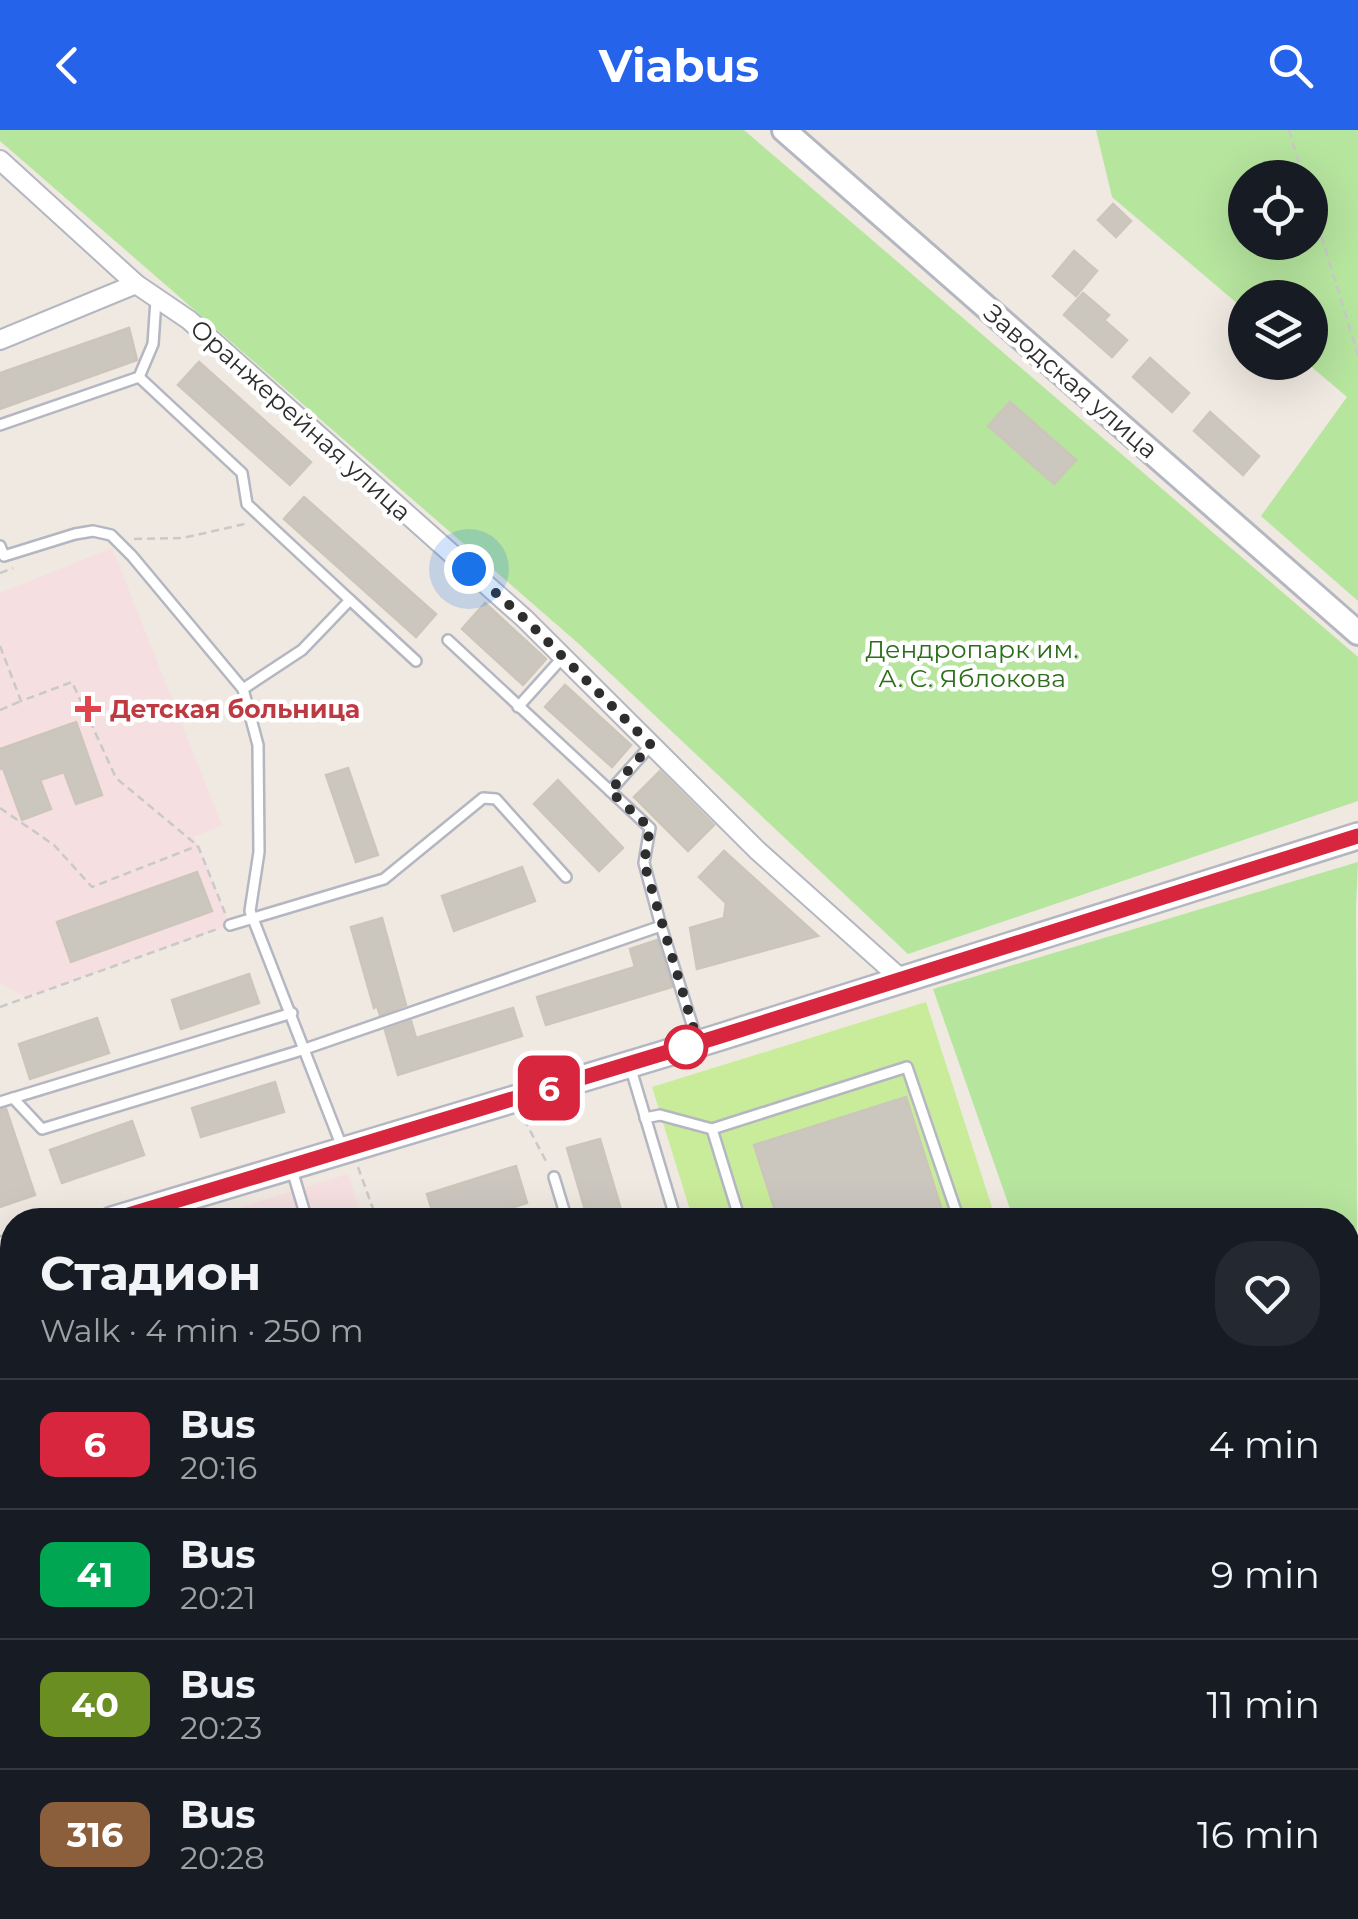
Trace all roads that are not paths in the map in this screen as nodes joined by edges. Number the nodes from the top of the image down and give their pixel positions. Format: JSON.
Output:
{"nodes":[{"id":1,"x":784,"y":130,"type":"edge"},
{"id":2,"x":0,"y":160,"type":"edge"},
{"id":3,"x":136,"y":284,"type":"junction"},
{"id":4,"x":157,"y":296,"type":"junction"},
{"id":5,"x":0,"y":340,"type":"edge"},
{"id":6,"x":139,"y":378,"type":"junction"},
{"id":7,"x":0,"y":425,"type":"edge"},
{"id":8,"x":1,"y":553,"type":"edge"},
{"id":9,"x":350,"y":600,"type":"junction"},
{"id":10,"x":1358,"y":632,"type":"edge"},
{"id":11,"x":448,"y":640,"type":"dead end"},
{"id":12,"x":563,"y":657,"type":"junction"},
{"id":13,"x":416,"y":661,"type":"dead end"},
{"id":14,"x":243,"y":689,"type":"junction"},
{"id":15,"x":518,"y":706,"type":"junction"},
{"id":16,"x":651,"y":745,"type":"junction"},
{"id":17,"x":610,"y":791,"type":"junction"},
{"id":18,"x":1358,"y":836,"type":"edge"},
{"id":19,"x":566,"y":876,"type":"dead end"},
{"id":20,"x":252,"y":920,"type":"junction"},
{"id":21,"x":230,"y":924,"type":"road end"},
{"id":22,"x":662,"y":926,"type":"junction"},
{"id":23,"x":900,"y":978,"type":"junction"},
{"id":24,"x":292,"y":1013,"type":"junction"},
{"id":25,"x":698,"y":1043,"type":"junction"},
{"id":26,"x":302,"y":1050,"type":"junction"},
{"id":27,"x":629,"y":1064,"type":"junction"},
{"id":28,"x":12,"y":1098,"type":"junction"},
{"id":29,"x":0,"y":1102,"type":"edge"},
{"id":30,"x":644,"y":1118,"type":"junction"},
{"id":31,"x":712,"y":1128,"type":"junction"},
{"id":32,"x":350,"y":1158,"type":"junction"},
{"id":33,"x":290,"y":1166,"type":"junction"},
{"id":34,"x":554,"y":1177,"type":"road end"},
{"id":35,"x":152,"y":1208,"type":"edge"},
{"id":36,"x":303,"y":1208,"type":"edge"},
{"id":37,"x":563,"y":1208,"type":"edge"},
{"id":38,"x":672,"y":1208,"type":"edge"},
{"id":39,"x":736,"y":1208,"type":"edge"},
{"id":40,"x":955,"y":1208,"type":"edge"}],
"edges":[{"from":1,"to":10,"type":"street","name":"Заводская улица"},
{"from":2,"to":3,"type":"street","name":"Оранжерейная улица"},
{"from":3,"to":4,"type":"street","name":"Оранжерейная улица"},
{"from":3,"to":5,"type":"street"},
{"from":4,"to":6,"type":"lane"},
{"from":4,"to":12,"type":"street","name":"Оранжерейная улица"},
{"from":6,"to":7,"type":"lane"},
{"from":6,"to":9,"type":"lane"},
{"from":8,"to":14,"type":"lane"},
{"from":9,"to":13,"type":"lane"},
{"from":9,"to":14,"type":"lane"},
{"from":11,"to":15,"type":"lane"},
{"from":12,"to":15,"type":"lane"},
{"from":12,"to":16,"type":"street","name":"Оранжерейная улица"},
{"from":14,"to":20,"type":"lane"},
{"from":15,"to":17,"type":"lane"},
{"from":16,"to":17,"type":"lane"},
{"from":16,"to":23,"type":"street","name":"Оранжерейная улица"},
{"from":17,"to":22,"type":"lane"},
{"from":18,"to":23,"type":"main road"},
{"from":19,"to":20,"type":"lane"},
{"from":20,"to":21,"type":"lane"},
{"from":20,"to":24,"type":"lane"},
{"from":22,"to":25,"type":"lane"},
{"from":22,"to":26,"type":"lane"},
{"from":23,"to":25,"type":"main road"},
{"from":24,"to":26,"type":"lane"},
{"from":24,"to":28,"type":"lane"},
{"from":25,"to":27,"type":"main road"},
{"from":26,"to":28,"type":"lane"},
{"from":26,"to":32,"type":"lane"},
{"from":27,"to":30,"type":"lane"},
{"from":27,"to":32,"type":"main road"},
{"from":28,"to":29,"type":"lane"},
{"from":30,"to":31,"type":"lane"},
{"from":30,"to":38,"type":"lane"},
{"from":31,"to":39,"type":"lane"},
{"from":31,"to":40,"type":"lane"},
{"from":32,"to":33,"type":"main road"},
{"from":33,"to":35,"type":"main road"},
{"from":33,"to":36,"type":"lane"},
{"from":34,"to":37,"type":"lane"}]}
